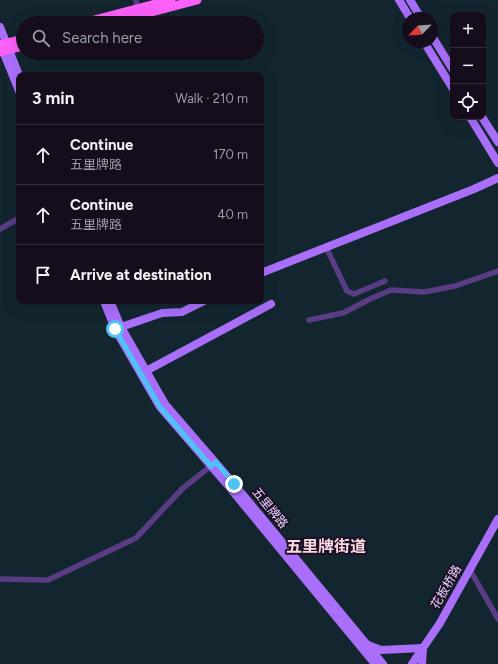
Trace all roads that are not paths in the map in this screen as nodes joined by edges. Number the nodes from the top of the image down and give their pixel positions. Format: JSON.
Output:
{"nodes":[{"id":1,"x":171,"y":0,"type":"edge"},
{"id":2,"x":197,"y":0,"type":"edge"},
{"id":3,"x":399,"y":0,"type":"edge"},
{"id":4,"x":410,"y":0,"type":"edge"},
{"id":5,"x":136,"y":4,"type":"edge"},
{"id":6,"x":406,"y":12,"type":"edge"},
{"id":7,"x":417,"y":12,"type":"edge"},
{"id":8,"x":103,"y":16,"type":"edge"},
{"id":9,"x":136,"y":16,"type":"edge"},
{"id":10,"x":0,"y":27,"type":"edge"},
{"id":11,"x":16,"y":42,"type":"edge"},
{"id":12,"x":16,"y":46,"type":"edge"},
{"id":13,"x":438,"y":46,"type":"edge"},
{"id":14,"x":3,"y":47,"type":"edge"},
{"id":15,"x":428,"y":48,"type":"edge"},
{"id":16,"x":450,"y":65,"type":"edge"},
{"id":17,"x":17,"y":72,"type":"edge"},
{"id":18,"x":16,"y":83,"type":"edge"},
{"id":19,"x":450,"y":84,"type":"edge"},
{"id":20,"x":472,"y":120,"type":"edge"},
{"id":21,"x":484,"y":120,"type":"edge"},
{"id":22,"x":498,"y":142,"type":"edge"},
{"id":23,"x":498,"y":163,"type":"edge"},
{"id":24,"x":498,"y":178,"type":"edge"},
{"id":25,"x":16,"y":220,"type":"edge"},
{"id":26,"x":0,"y":229,"type":"edge"},
{"id":27,"x":326,"y":247,"type":"junction"},
{"id":28,"x":498,"y":271,"type":"edge"},
{"id":29,"x":264,"y":272,"type":"edge"},
{"id":30,"x":385,"y":281,"type":"dead end"},
{"id":31,"x":105,"y":304,"type":"edge"},
{"id":32,"x":111,"y":304,"type":"edge"},
{"id":33,"x":198,"y":304,"type":"edge"},
{"id":34,"x":271,"y":304,"type":"dead end"},
{"id":35,"x":309,"y":320,"type":"dead end"},
{"id":36,"x":121,"y":327,"type":"junction"},
{"id":37,"x":146,"y":371,"type":"junction"},
{"id":38,"x":213,"y":464,"type":"junction"},
{"id":39,"x":498,"y":518,"type":"edge"},
{"id":40,"x":470,"y":570,"type":"junction"},
{"id":41,"x":0,"y":579,"type":"edge"},
{"id":42,"x":498,"y":618,"type":"edge"},
{"id":43,"x":367,"y":645,"type":"junction"},
{"id":44,"x":423,"y":648,"type":"junction"},
{"id":45,"x":367,"y":655,"type":"junction"},
{"id":46,"x":367,"y":664,"type":"edge"},
{"id":47,"x":375,"y":664,"type":"edge"},
{"id":48,"x":383,"y":664,"type":"edge"},
{"id":49,"x":412,"y":664,"type":"edge"},
{"id":50,"x":422,"y":664,"type":"edge"}],
"edges":[{"from":1,"to":5,"type":"main road"},
{"from":2,"to":9,"type":"main road"},
{"from":3,"to":6,"type":"main road"},
{"from":4,"to":7,"type":"main road"},
{"from":5,"to":8,"type":"main road"},
{"from":10,"to":14,"type":"main road"},
{"from":11,"to":14,"type":"main road"},
{"from":12,"to":14,"type":"main road"},
{"from":13,"to":16,"type":"main road"},
{"from":14,"to":17,"type":"main road"},
{"from":14,"to":18,"type":"main road"},
{"from":15,"to":19,"type":"main road"},
{"from":20,"to":23,"type":"main road"},
{"from":21,"to":22,"type":"main road"},
{"from":24,"to":27,"type":"main road"},
{"from":25,"to":26,"type":"street"},
{"from":27,"to":29,"type":"main road"},
{"from":27,"to":30,"type":"street"},
{"from":28,"to":35,"type":"street"},
{"from":31,"to":38,"type":"main road","name":"五里牌路"},
{"from":32,"to":36,"type":"main road","name":"五里牌路"},
{"from":33,"to":36,"type":"main road"},
{"from":34,"to":37,"type":"main road"},
{"from":36,"to":37,"type":"main road","name":"五里牌路"},
{"from":37,"to":38,"type":"main road","name":"五里牌路"},
{"from":38,"to":41,"type":"street"},
{"from":38,"to":43,"type":"main road","name":"五里牌路"},
{"from":38,"to":45,"type":"main road","name":"五里牌路"},
{"from":39,"to":40,"type":"main road","name":"花板桥路"},
{"from":40,"to":42,"type":"street"},
{"from":40,"to":44,"type":"main road","name":"花板桥路"},
{"from":43,"to":44,"type":"main road"},
{"from":43,"to":48,"type":"main road","name":"五里牌路"},
{"from":44,"to":49,"type":"main road","name":"花板桥路"},
{"from":44,"to":50,"type":"main road"},
{"from":45,"to":46,"type":"main road"},
{"from":45,"to":47,"type":"main road","name":"五里牌路"}]}
